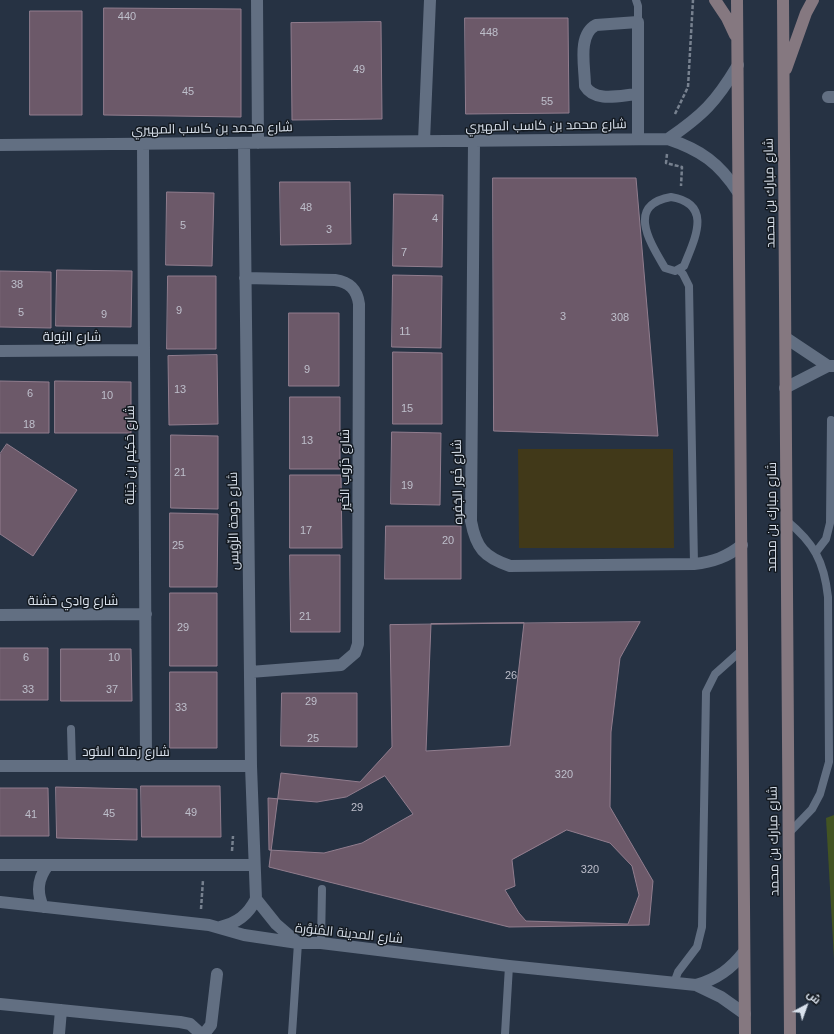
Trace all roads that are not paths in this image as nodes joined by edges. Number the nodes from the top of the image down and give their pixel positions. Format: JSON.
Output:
{"nodes":[{"id":1,"x":257,"y":0,"type":"edge"},
{"id":2,"x":430,"y":0,"type":"edge"},
{"id":3,"x":636,"y":0,"type":"edge"},
{"id":4,"x":715,"y":0,"type":"edge"},
{"id":5,"x":737,"y":0,"type":"edge"},
{"id":6,"x":783,"y":0,"type":"edge"},
{"id":7,"x":813,"y":0,"type":"edge"},
{"id":8,"x":638,"y":22,"type":"junction"},
{"id":9,"x":738,"y":40,"type":"junction"},
{"id":10,"x":738,"y":65,"type":"junction"},
{"id":11,"x":783,"y":79,"type":"junction"},
{"id":12,"x":638,"y":94,"type":"junction"},
{"id":13,"x":638,"y":139,"type":"junction"},
{"id":14,"x":668,"y":139,"type":"junction"},
{"id":15,"x":424,"y":141,"type":"junction"},
{"id":16,"x":474,"y":141,"type":"junction"},
{"id":17,"x":244,"y":143,"type":"junction"},
{"id":18,"x":258,"y":143,"type":"junction"},
{"id":19,"x":143,"y":144,"type":"junction"},
{"id":20,"x":0,"y":145,"type":"edge"},
{"id":21,"x":738,"y":192,"type":"junction"},
{"id":22,"x":679,"y":270,"type":"junction"},
{"id":23,"x":245,"y":278,"type":"junction"},
{"id":24,"x":786,"y":338,"type":"junction"},
{"id":25,"x":144,"y":350,"type":"junction"},
{"id":26,"x":0,"y":351,"type":"edge"},
{"id":27,"x":831,"y":366,"type":"edge"},
{"id":28,"x":785,"y":388,"type":"junction"},
{"id":29,"x":831,"y":420,"type":"dead end"},
{"id":30,"x":786,"y":520,"type":"junction"},
{"id":31,"x":742,"y":545,"type":"junction"},
{"id":32,"x":816,"y":552,"type":"junction"},
{"id":33,"x":694,"y":564,"type":"junction"},
{"id":34,"x":146,"y":614,"type":"junction"},
{"id":35,"x":0,"y":615,"type":"edge"},
{"id":36,"x":743,"y":649,"type":"junction"},
{"id":37,"x":250,"y":672,"type":"junction"},
{"id":38,"x":71,"y":729,"type":"dead end"},
{"id":39,"x":0,"y":766,"type":"edge"},
{"id":40,"x":72,"y":766,"type":"junction"},
{"id":41,"x":146,"y":766,"type":"junction"},
{"id":42,"x":251,"y":766,"type":"junction"},
{"id":43,"x":788,"y":834,"type":"junction"},
{"id":44,"x":48,"y":865,"type":"junction"},
{"id":45,"x":254,"y":865,"type":"junction"},
{"id":46,"x":0,"y":866,"type":"edge"},
{"id":47,"x":322,"y":889,"type":"dead end"},
{"id":48,"x":256,"y":899,"type":"junction"},
{"id":49,"x":0,"y":902,"type":"edge"},
{"id":50,"x":43,"y":906,"type":"junction"},
{"id":51,"x":220,"y":927,"type":"junction"},
{"id":52,"x":298,"y":943,"type":"junction"},
{"id":53,"x":322,"y":943,"type":"junction"},
{"id":54,"x":744,"y":952,"type":"junction"},
{"id":55,"x":509,"y":966,"type":"junction"},
{"id":56,"x":217,"y":974,"type":"dead end"},
{"id":57,"x":674,"y":982,"type":"junction"},
{"id":58,"x":696,"y":985,"type":"junction"},
{"id":59,"x":0,"y":1004,"type":"edge"},
{"id":60,"x":61,"y":1010,"type":"junction"},
{"id":61,"x":745,"y":1014,"type":"junction"},
{"id":62,"x":59,"y":1034,"type":"edge"},
{"id":63,"x":202,"y":1034,"type":"edge"},
{"id":64,"x":292,"y":1034,"type":"edge"},
{"id":65,"x":505,"y":1034,"type":"edge"},
{"id":66,"x":745,"y":1034,"type":"edge"},
{"id":67,"x":790,"y":1034,"type":"edge"}],
"edges":[{"from":1,"to":18,"type":"street"},
{"from":2,"to":15,"type":"street"},
{"from":3,"to":8,"type":"lane"},
{"from":4,"to":9,"type":"main road"},
{"from":5,"to":9,"type":"main road"},
{"from":6,"to":11,"type":"main road","name":"شارع مبارك بن محمد"},
{"from":7,"to":11,"type":"main road"},
{"from":8,"to":12,"type":"street"},
{"from":8,"to":12,"type":"street"},
{"from":9,"to":10,"type":"main road"},
{"from":10,"to":14,"type":"street"},
{"from":10,"to":21,"type":"main road"},
{"from":11,"to":24,"type":"main road","name":"شارع مبارك بن محمد"},
{"from":12,"to":13,"type":"street"},
{"from":13,"to":14,"type":"street","name":"شارع محمد بن كاسب المهيري"},
{"from":13,"to":16,"type":"street","name":"شارع محمد بن كاسب المهيري"},
{"from":14,"to":21,"type":"street","name":"شارع محمد بن كاسب المهيري"},
{"from":15,"to":16,"type":"street","name":"شارع محمد بن كاسب المهيري"},
{"from":15,"to":18,"type":"street","name":"شارع محمد بن كاسب المهيري"},
{"from":16,"to":33,"type":"street","name":"شارع خُور الجَفره"},
{"from":17,"to":18,"type":"street","name":"شارع محمد بن كاسب المهيري"},
{"from":17,"to":19,"type":"street","name":"شارع محمد بن كاسب المهيري"},
{"from":17,"to":23,"type":"street","name":"شارع دَوحة الرِّوَيس"},
{"from":19,"to":20,"type":"street","name":"شارع محمد بن كاسب المهيري"},
{"from":19,"to":25,"type":"street","name":"شارع حَكِيم بن جَبَلة"},
{"from":21,"to":31,"type":"main road"},
{"from":22,"to":22,"type":"lane"},
{"from":22,"to":33,"type":"lane"},
{"from":23,"to":37,"type":"street","name":"شارع دَوحة الرِّوَيس"},
{"from":23,"to":37,"type":"street","name":"شارع دُرُوب الخَير"},
{"from":24,"to":27,"type":"street"},
{"from":24,"to":28,"type":"main road","name":"شارع مبارك بن محمد"},
{"from":25,"to":26,"type":"street","name":"شارع اليُولة"},
{"from":25,"to":34,"type":"street","name":"شارع حَكِيم بن جَبَلة"},
{"from":27,"to":28,"type":"street"},
{"from":28,"to":30,"type":"main road","name":"شارع مبارك بن محمد"},
{"from":29,"to":32,"type":"lane"},
{"from":30,"to":32,"type":"lane"},
{"from":30,"to":43,"type":"main road","name":"شارع مبارك بن محمد"},
{"from":31,"to":33,"type":"street","name":"شارع خُور الجَفره"},
{"from":31,"to":36,"type":"main road"},
{"from":32,"to":43,"type":"lane"},
{"from":34,"to":35,"type":"street","name":"شارع وادِي حَشنة"},
{"from":34,"to":41,"type":"street","name":"شارع حَكِيم بن جَبَلة"},
{"from":36,"to":54,"type":"main road"},
{"from":36,"to":57,"type":"lane"},
{"from":37,"to":42,"type":"street","name":"شارع دَوحة الرِّوَيس"},
{"from":38,"to":40,"type":"lane"},
{"from":39,"to":40,"type":"street","name":"شارع رَملة السُّود"},
{"from":40,"to":41,"type":"street","name":"شارع رَملة السُّود"},
{"from":41,"to":42,"type":"street","name":"شارع رَملة السُّود"},
{"from":42,"to":45,"type":"street","name":"شارع دَوحة الرِّوَيس"},
{"from":43,"to":67,"type":"main road","name":"شارع مبارك بن محمد"},
{"from":44,"to":45,"type":"street"},
{"from":44,"to":46,"type":"street"},
{"from":44,"to":50,"type":"street"},
{"from":45,"to":48,"type":"street","name":"شارع دَوحة الرِّوَيس"},
{"from":47,"to":53,"type":"lane"},
{"from":48,"to":51,"type":"street"},
{"from":48,"to":52,"type":"street"},
{"from":49,"to":50,"type":"street","name":"شارع المدينة المُنوَّرة"},
{"from":50,"to":51,"type":"street","name":"شارع المدينة المُنوَّرة"},
{"from":51,"to":52,"type":"street","name":"شارع المدينة المُنوَّرة"},
{"from":52,"to":53,"type":"street","name":"شارع المدينة المُنوَّرة"},
{"from":52,"to":64,"type":"lane"},
{"from":53,"to":55,"type":"street","name":"شارع المدينة المُنوَّرة"},
{"from":54,"to":58,"type":"street","name":"شارع المدينة المُنوَّرة"},
{"from":54,"to":61,"type":"main road"},
{"from":55,"to":57,"type":"street","name":"شارع المدينة المُنوَّرة"},
{"from":55,"to":65,"type":"lane"},
{"from":56,"to":63,"type":"street"},
{"from":57,"to":58,"type":"street","name":"شارع المدينة المُنوَّرة"},
{"from":58,"to":61,"type":"street","name":"شارع المدينة المُنوَّرة"},
{"from":59,"to":60,"type":"street"},
{"from":60,"to":62,"type":"street"},
{"from":60,"to":63,"type":"street"},
{"from":61,"to":66,"type":"main road"}]}
